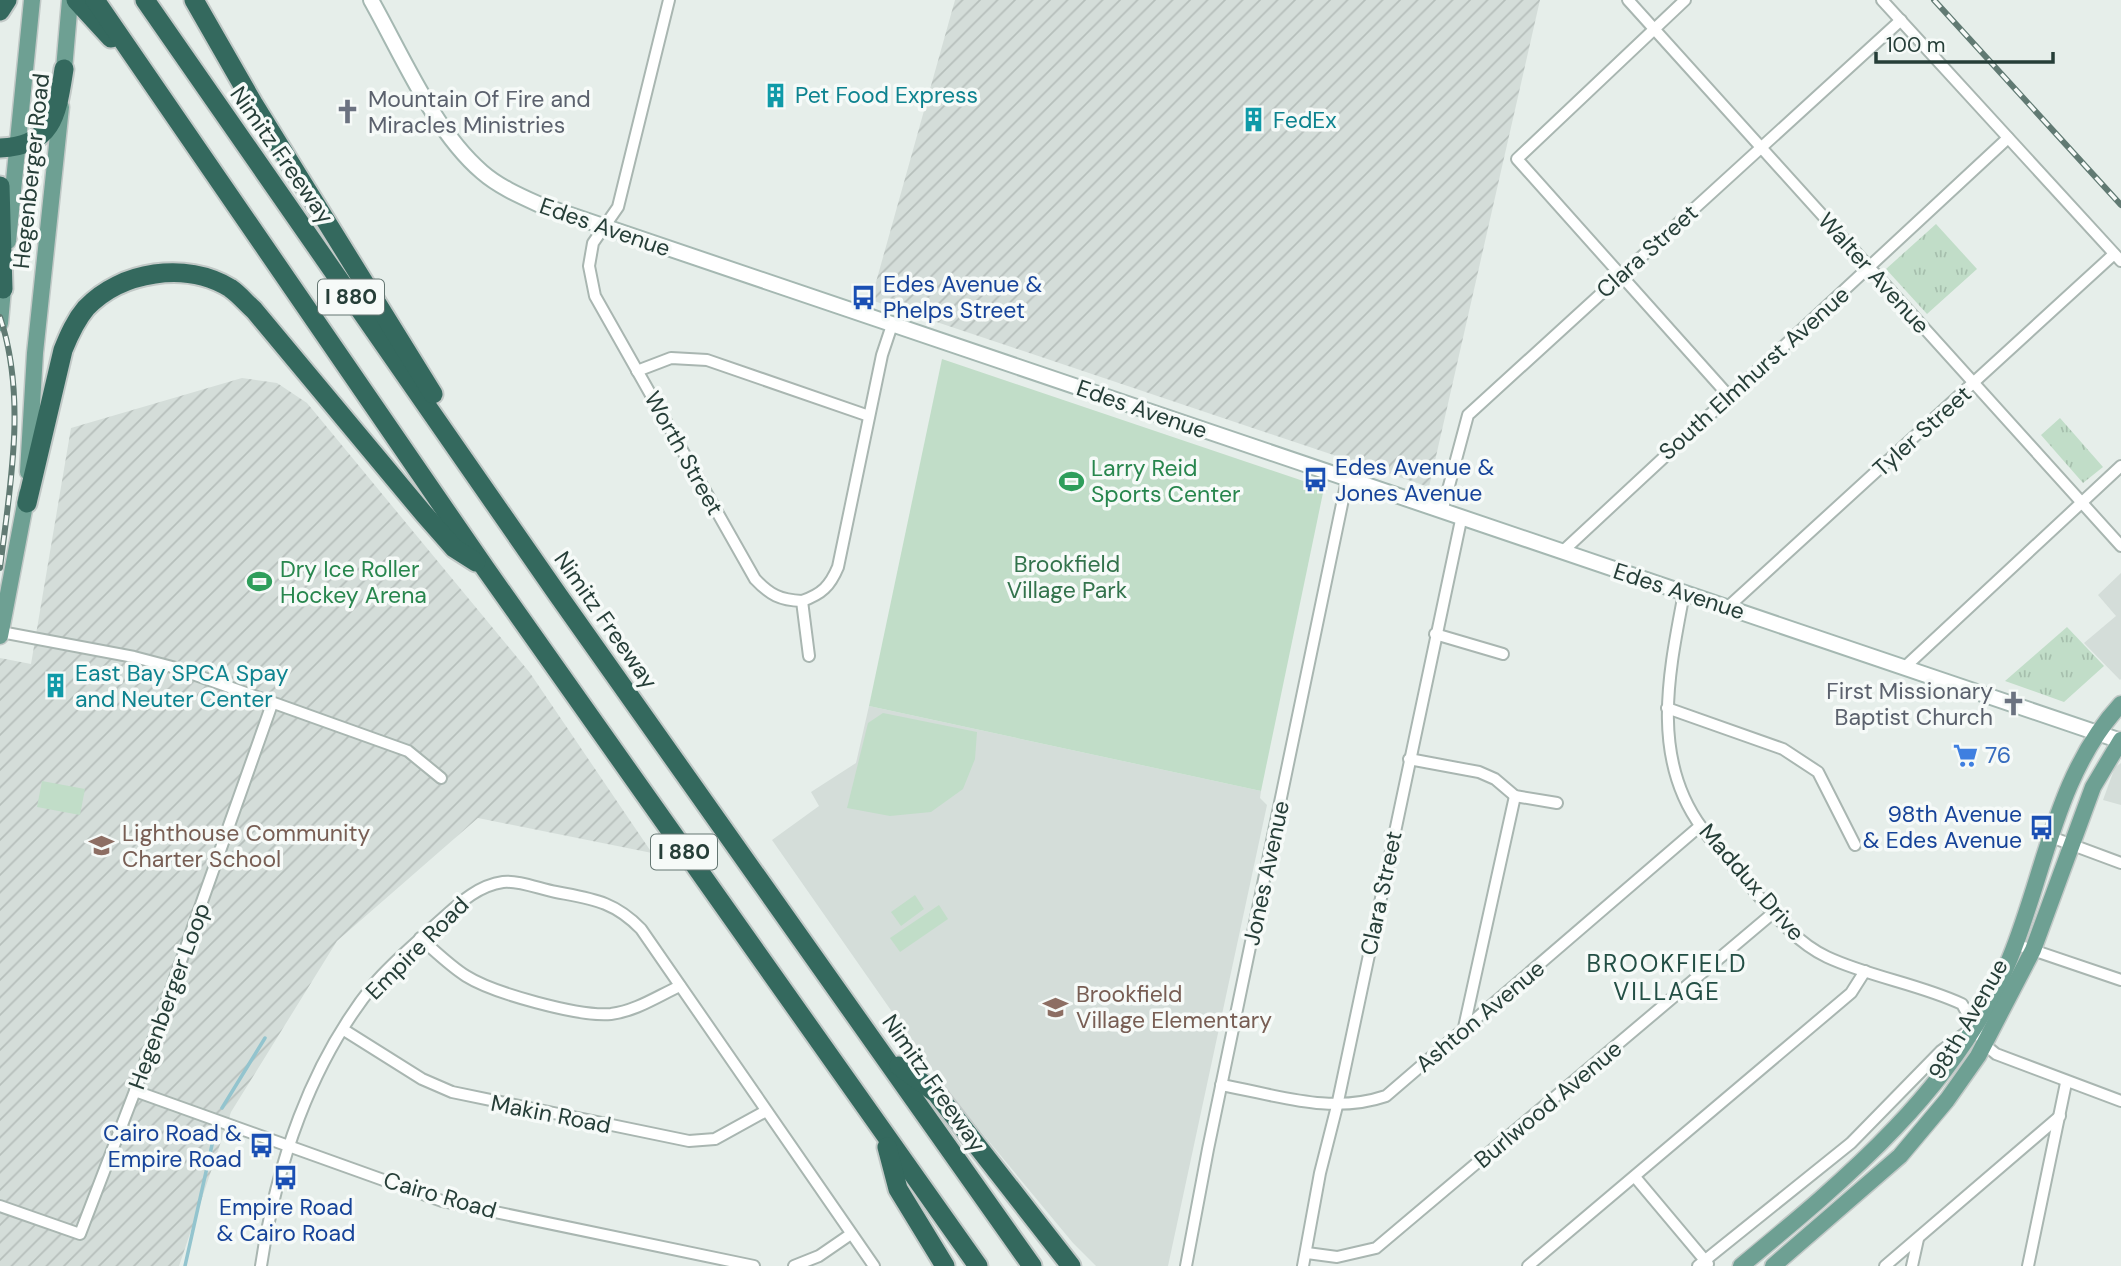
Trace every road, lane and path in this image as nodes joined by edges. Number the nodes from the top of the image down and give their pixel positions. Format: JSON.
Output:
{"nodes":[{"id":1,"x":7,"y":0,"type":"edge"},
{"id":2,"x":32,"y":0,"type":"edge"},
{"id":3,"x":70,"y":0,"type":"edge"},
{"id":4,"x":76,"y":0,"type":"edge"},
{"id":5,"x":95,"y":0,"type":"edge"},
{"id":6,"x":145,"y":0,"type":"edge"},
{"id":7,"x":194,"y":0,"type":"edge"},
{"id":8,"x":371,"y":0,"type":"edge"},
{"id":9,"x":669,"y":0,"type":"edge"},
{"id":10,"x":1628,"y":0,"type":"edge"},
{"id":11,"x":1685,"y":0,"type":"edge"},
{"id":12,"x":1882,"y":0,"type":"edge"},
{"id":13,"x":0,"y":11,"type":"edge"},
{"id":14,"x":1900,"y":20,"type":"junction"},
{"id":15,"x":1654,"y":29,"type":"junction"},
{"id":16,"x":64,"y":68,"type":"junction"},
{"id":17,"x":142,"y":69,"type":"junction"},
{"id":18,"x":2008,"y":138,"type":"junction"},
{"id":19,"x":10,"y":147,"type":"edge"},
{"id":20,"x":1763,"y":149,"type":"junction"},
{"id":21,"x":0,"y":186,"type":"edge"},
{"id":22,"x":604,"y":227,"type":"junction"},
{"id":23,"x":2118,"y":257,"type":"edge"},
{"id":24,"x":1870,"y":268,"type":"junction"},
{"id":25,"x":1619,"y":275,"type":"junction"},
{"id":26,"x":2,"y":289,"type":"junction"},
{"id":27,"x":0,"y":323,"type":"edge"},
{"id":28,"x":892,"y":325,"type":"junction"},
{"id":29,"x":637,"y":371,"type":"junction"},
{"id":30,"x":1974,"y":384,"type":"junction"},
{"id":31,"x":1728,"y":395,"type":"junction"},
{"id":32,"x":869,"y":416,"type":"junction"},
{"id":33,"x":2121,"y":466,"type":"edge"},
{"id":34,"x":1347,"y":480,"type":"junction"},
{"id":35,"x":2081,"y":502,"type":"junction"},
{"id":36,"x":27,"y":503,"type":"junction"},
{"id":37,"x":1442,"y":512,"type":"junction"},
{"id":38,"x":1461,"y":520,"type":"junction"},
{"id":39,"x":2121,"y":546,"type":"edge"},
{"id":40,"x":1562,"y":552,"type":"junction"},
{"id":41,"x":485,"y":568,"type":"junction"},
{"id":42,"x":1684,"y":593,"type":"junction"},
{"id":43,"x":558,"y":595,"type":"junction"},
{"id":44,"x":802,"y":601,"type":"junction"},
{"id":45,"x":1728,"y":607,"type":"junction"},
{"id":46,"x":0,"y":633,"type":"edge"},
{"id":47,"x":1435,"y":634,"type":"junction"},
{"id":48,"x":1503,"y":654,"type":"dead end"},
{"id":49,"x":809,"y":656,"type":"dead end"},
{"id":50,"x":1906,"y":666,"type":"junction"},
{"id":51,"x":272,"y":704,"type":"junction"},
{"id":52,"x":2121,"y":704,"type":"edge"},
{"id":53,"x":1667,"y":708,"type":"junction"},
{"id":54,"x":2097,"y":733,"type":"junction"},
{"id":55,"x":2121,"y":741,"type":"edge"},
{"id":56,"x":1409,"y":759,"type":"junction"},
{"id":57,"x":441,"y":778,"type":"dead end"},
{"id":58,"x":1515,"y":796,"type":"junction"},
{"id":59,"x":1557,"y":803,"type":"dead end"},
{"id":60,"x":1700,"y":826,"type":"junction"},
{"id":61,"x":2051,"y":837,"type":"junction"},
{"id":62,"x":1855,"y":845,"type":"dead end"},
{"id":63,"x":2070,"y":845,"type":"junction"},
{"id":64,"x":2121,"y":863,"type":"edge"},
{"id":65,"x":1773,"y":913,"type":"junction"},
{"id":66,"x":420,"y":939,"type":"junction"},
{"id":67,"x":2015,"y":944,"type":"junction"},
{"id":68,"x":2033,"y":950,"type":"junction"},
{"id":69,"x":1865,"y":971,"type":"junction"},
{"id":70,"x":2121,"y":980,"type":"edge"},
{"id":71,"x":680,"y":986,"type":"junction"},
{"id":72,"x":1975,"y":1027,"type":"junction"},
{"id":73,"x":344,"y":1030,"type":"junction"},
{"id":74,"x":1463,"y":1032,"type":"junction"},
{"id":75,"x":1985,"y":1045,"type":"junction"},
{"id":76,"x":887,"y":1058,"type":"junction"},
{"id":77,"x":2066,"y":1083,"type":"junction"},
{"id":78,"x":1222,"y":1085,"type":"junction"},
{"id":79,"x":135,"y":1091,"type":"junction"},
{"id":80,"x":2121,"y":1101,"type":"edge"},
{"id":81,"x":1337,"y":1106,"type":"junction"},
{"id":82,"x":766,"y":1111,"type":"junction"},
{"id":83,"x":2060,"y":1116,"type":"junction"},
{"id":84,"x":884,"y":1135,"type":"junction"},
{"id":85,"x":289,"y":1148,"type":"junction"},
{"id":86,"x":1635,"y":1177,"type":"junction"},
{"id":87,"x":0,"y":1206,"type":"edge"},
{"id":88,"x":851,"y":1234,"type":"junction"},
{"id":89,"x":1918,"y":1239,"type":"junction"},
{"id":90,"x":1307,"y":1253,"type":"junction"},
{"id":91,"x":1704,"y":1264,"type":"edge"},
{"id":92,"x":261,"y":1266,"type":"edge"},
{"id":93,"x":754,"y":1266,"type":"edge"},
{"id":94,"x":794,"y":1266,"type":"edge"},
{"id":95,"x":874,"y":1266,"type":"edge"},
{"id":96,"x":944,"y":1266,"type":"edge"},
{"id":97,"x":978,"y":1266,"type":"edge"},
{"id":98,"x":1032,"y":1266,"type":"edge"},
{"id":99,"x":1071,"y":1266,"type":"edge"},
{"id":100,"x":1186,"y":1266,"type":"edge"},
{"id":101,"x":1303,"y":1266,"type":"edge"},
{"id":102,"x":1528,"y":1266,"type":"edge"},
{"id":103,"x":1741,"y":1266,"type":"edge"},
{"id":104,"x":1773,"y":1266,"type":"edge"},
{"id":105,"x":1885,"y":1266,"type":"edge"},
{"id":106,"x":1912,"y":1266,"type":"edge"},
{"id":107,"x":2028,"y":1266,"type":"edge"}],
"edges":[{"from":1,"to":13,"type":"highway"},
{"from":2,"to":19,"type":"main road","name":"Hegenberger Road"},
{"from":3,"to":16,"type":"main road","name":"Hegenberger Road"},
{"from":4,"to":17,"type":"highway"},
{"from":5,"to":17,"type":"highway","number":"I 880"},
{"from":6,"to":43,"type":"highway","name":"Nimitz Freeway","number":"I 880"},
{"from":7,"to":43,"type":"highway"},
{"from":8,"to":22,"type":"street","name":"Edes Avenue"},
{"from":9,"to":22,"type":"street","name":"Worth Street"},
{"from":10,"to":15,"type":"street","name":"Walter Avenue"},
{"from":11,"to":15,"type":"street"},
{"from":12,"to":14,"type":"street"},
{"from":14,"to":18,"type":"street"},
{"from":14,"to":20,"type":"street","name":"Clara Street"},
{"from":15,"to":20,"type":"street","name":"Walter Avenue"},
{"from":15,"to":25,"type":"street"},
{"from":16,"to":19,"type":"highway"},
{"from":16,"to":36,"type":"main road","name":"Hegenberger Road"},
{"from":17,"to":41,"type":"highway","number":"I 880"},
{"from":18,"to":23,"type":"street"},
{"from":18,"to":24,"type":"street","name":"South Elmhurst Avenue"},
{"from":19,"to":26,"type":"main road","name":"Hegenberger Road"},
{"from":20,"to":24,"type":"street","name":"Walter Avenue"},
{"from":20,"to":25,"type":"street","name":"Clara Street"},
{"from":21,"to":26,"type":"highway"},
{"from":22,"to":28,"type":"street","name":"Edes Avenue"},
{"from":22,"to":29,"type":"street","name":"Worth Street"},
{"from":23,"to":30,"type":"street","name":"Tyler Street"},
{"from":24,"to":30,"type":"street","name":"Walter Avenue"},
{"from":24,"to":31,"type":"street","name":"South Elmhurst Avenue"},
{"from":25,"to":31,"type":"street"},
{"from":25,"to":37,"type":"street","name":"Clara Street"},
{"from":26,"to":27,"type":"main road","name":"Hegenberger Road"},
{"from":28,"to":32,"type":"street"},
{"from":28,"to":34,"type":"street","name":"Edes Avenue"},
{"from":29,"to":32,"type":"street"},
{"from":29,"to":44,"type":"street","name":"Worth Street"},
{"from":30,"to":35,"type":"street","name":"Walter Avenue"},
{"from":30,"to":45,"type":"street","name":"Tyler Street"},
{"from":31,"to":40,"type":"street","name":"South Elmhurst Avenue"},
{"from":32,"to":44,"type":"street"},
{"from":33,"to":35,"type":"street"},
{"from":34,"to":37,"type":"street","name":"Edes Avenue"},
{"from":34,"to":78,"type":"street","name":"Jones Avenue"},
{"from":35,"to":39,"type":"street","name":"Walter Avenue"},
{"from":35,"to":50,"type":"street"},
{"from":36,"to":41,"type":"highway"},
{"from":36,"to":46,"type":"main road","name":"Hegenberger Road"},
{"from":37,"to":38,"type":"street","name":"Edes Avenue"},
{"from":38,"to":40,"type":"street","name":"Edes Avenue"},
{"from":38,"to":47,"type":"street","name":"Clara Street"},
{"from":40,"to":42,"type":"street","name":"Edes Avenue"},
{"from":41,"to":84,"type":"highway","number":"I 880"},
{"from":42,"to":45,"type":"street","name":"Edes Avenue"},
{"from":42,"to":53,"type":"street","name":"Maddux Drive"},
{"from":43,"to":76,"type":"highway","name":"Nimitz Freeway","number":"I 880"},
{"from":44,"to":49,"type":"street"},
{"from":45,"to":50,"type":"street","name":"Edes Avenue"},
{"from":46,"to":51,"type":"street"},
{"from":47,"to":48,"type":"street"},
{"from":47,"to":56,"type":"street","name":"Clara Street"},
{"from":50,"to":54,"type":"street","name":"Edes Avenue"},
{"from":51,"to":57,"type":"street"},
{"from":51,"to":79,"type":"street","name":"Hegenberger Loop"},
{"from":52,"to":54,"type":"main road","name":"98th Avenue"},
{"from":53,"to":60,"type":"street","name":"Maddux Drive"},
{"from":53,"to":62,"type":"street"},
{"from":54,"to":55,"type":"street","name":"Edes Avenue"},
{"from":54,"to":61,"type":"main road","name":"98th Avenue"},
{"from":55,"to":63,"type":"main road","name":"98th Avenue"},
{"from":56,"to":58,"type":"street"},
{"from":56,"to":81,"type":"street","name":"Clara Street"},
{"from":58,"to":59,"type":"street"},
{"from":58,"to":74,"type":"street"},
{"from":60,"to":65,"type":"street","name":"Maddux Drive"},
{"from":60,"to":74,"type":"street","name":"Ashton Avenue"},
{"from":61,"to":63,"type":"street"},
{"from":61,"to":67,"type":"main road","name":"98th Avenue"},
{"from":63,"to":64,"type":"street"},
{"from":63,"to":68,"type":"main road","name":"98th Avenue"},
{"from":65,"to":69,"type":"street","name":"Maddux Drive"},
{"from":65,"to":90,"type":"street","name":"Burlwood Avenue"},
{"from":66,"to":71,"type":"street"},
{"from":66,"to":71,"type":"street","name":"Empire Road"},
{"from":66,"to":73,"type":"street","name":"Empire Road"},
{"from":67,"to":68,"type":"street"},
{"from":67,"to":72,"type":"main road","name":"98th Avenue"},
{"from":68,"to":70,"type":"street"},
{"from":68,"to":75,"type":"main road","name":"98th Avenue"},
{"from":69,"to":72,"type":"street","name":"Maddux Drive"},
{"from":69,"to":86,"type":"street"},
{"from":71,"to":82,"type":"street"},
{"from":72,"to":75,"type":"street","name":"Maddux Drive"},
{"from":72,"to":91,"type":"street","name":"98th Avenue"},
{"from":72,"to":103,"type":"main road","name":"98th Avenue"},
{"from":73,"to":82,"type":"street","name":"Makin Road"},
{"from":73,"to":85,"type":"street","name":"Empire Road"},
{"from":74,"to":81,"type":"street","name":"Ashton Avenue"},
{"from":75,"to":77,"type":"street"},
{"from":75,"to":104,"type":"main road","name":"98th Avenue"},
{"from":76,"to":98,"type":"highway","name":"Nimitz Freeway","number":"I 880"},
{"from":76,"to":99,"type":"highway"},
{"from":77,"to":80,"type":"street"},
{"from":77,"to":83,"type":"street"},
{"from":78,"to":81,"type":"street","name":"Ashton Avenue"},
{"from":78,"to":100,"type":"street","name":"Jones Avenue"},
{"from":79,"to":85,"type":"street","name":"Cairo Road"},
{"from":79,"to":87,"type":"street","name":"Hegenberger Loop"},
{"from":81,"to":90,"type":"street","name":"Clara Street"},
{"from":82,"to":88,"type":"street"},
{"from":83,"to":89,"type":"street"},
{"from":83,"to":107,"type":"street"},
{"from":84,"to":96,"type":"highway"},
{"from":84,"to":97,"type":"highway","number":"I 880"},
{"from":85,"to":92,"type":"street","name":"Empire Road"},
{"from":85,"to":93,"type":"street","name":"Cairo Road"},
{"from":86,"to":91,"type":"street"},
{"from":86,"to":102,"type":"street"},
{"from":88,"to":94,"type":"street"},
{"from":88,"to":95,"type":"street"},
{"from":89,"to":105,"type":"street"},
{"from":89,"to":106,"type":"street"},
{"from":90,"to":101,"type":"street","name":"Clara Street"}]}
